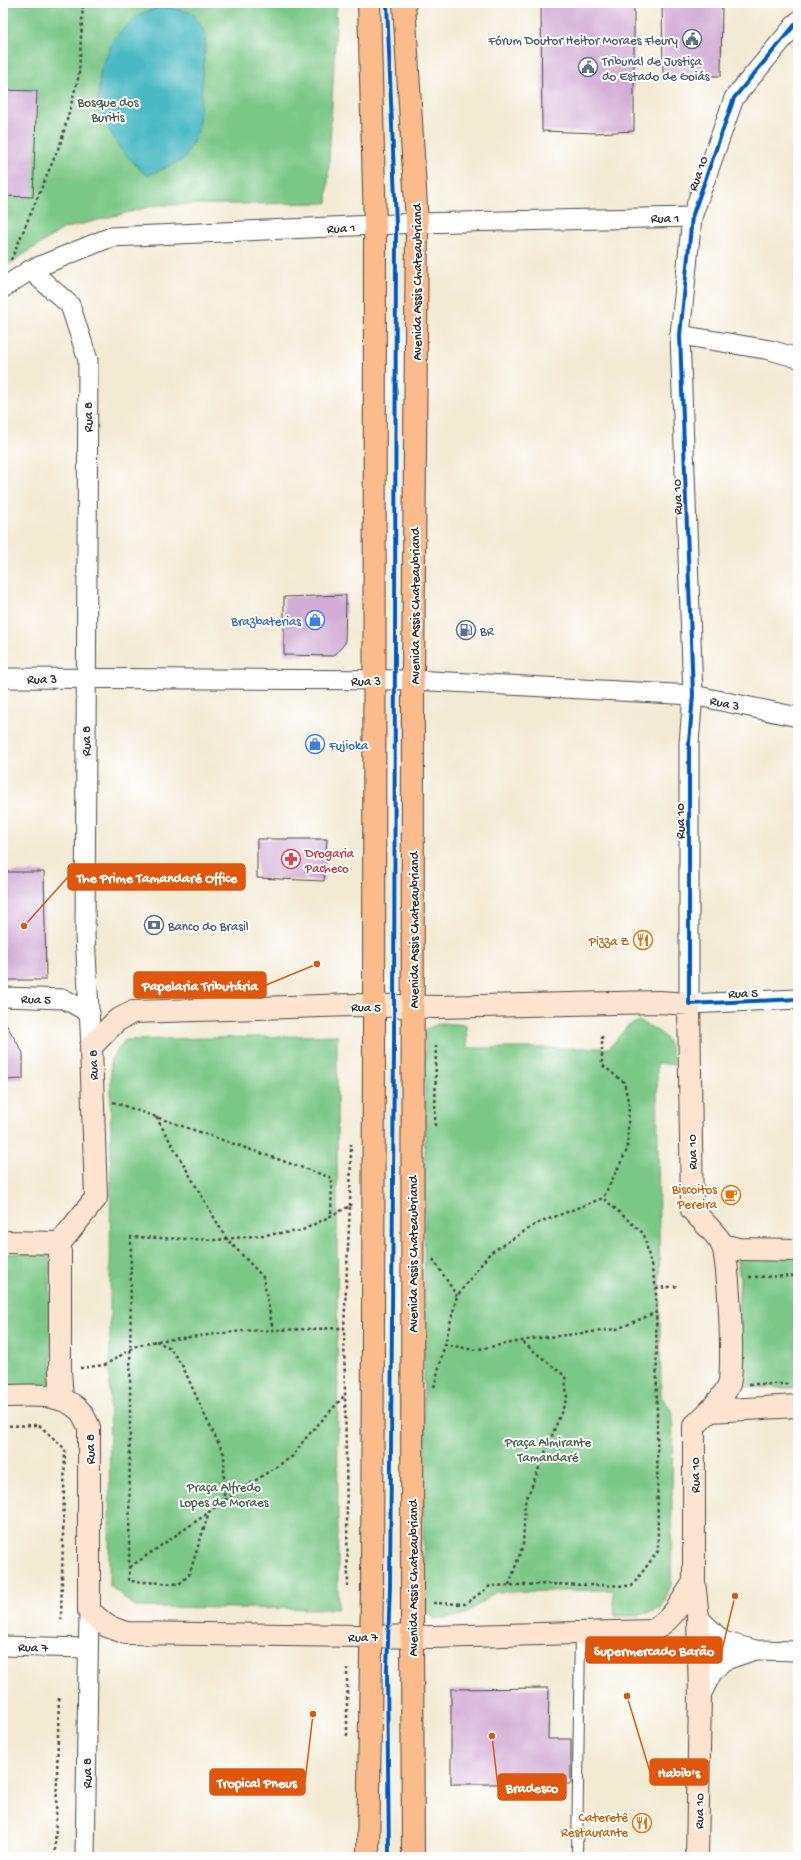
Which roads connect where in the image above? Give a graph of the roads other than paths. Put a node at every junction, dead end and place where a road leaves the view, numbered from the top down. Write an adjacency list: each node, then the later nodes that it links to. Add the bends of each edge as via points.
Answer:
1 (369, 3): 6 (main road)
2 (404, 3): 5 (main road, Avenida Assis Chateaubriand)
3 (798, 21): 4 (street, Rua 10, via 734,98)
4 (692, 217): 5 (street, Rua 1); 9 (street, Rua 10)
5 (418, 223): 6 (street, Rua 1); 13 (main road, Avenida Assis Chateaubriand)
6 (375, 226): 7 (street, Rua 1, via 111,237); 14 (main road)
7 (30, 270): 8 (street, Rua 1); 12 (street, Rua 8, via 70,305 88,360)
8 (3, 288)
9 (680, 334): 10 (street, via 770,350); 15 (street, Rua 10)
10 (798, 358)
11 (3, 678): 12 (street, Rua 3)
12 (86, 678): 14 (street, Rua 3); 22 (street, Rua 8, via 85,935)
13 (413, 680): 14 (street, Rua 3); 15 (street, Rua 3); 21 (main road, Avenida Assis Chateaubriand)
14 (375, 681): 20 (main road)
15 (693, 695): 16 (street, Rua 3); 19 (street, Rua 10, via 689,743)
16 (798, 717)
17 (3, 997): 22 (street, Rua 5, via 64,999)
18 (798, 999): 19 (street, Rua 5)
19 (689, 1004): 21 (main road, Rua 5, via 659,1002); 26 (main road, Rua 10, via 692,1210)
20 (373, 1006): 21 (main road, Rua 5); 23 (main road, Rua 5, via 133,1012 116,1021); 36 (main road)
21 (412, 1007): 37 (main road, Avenida Assis Chateaubriand)
22 (90, 1013): 23 (street, Rua 8)
23 (92, 1047): 25 (main road, Rua 8, via 96,1198)
24 (3, 1242): 25 (main road)
25 (60, 1243): 29 (main road)
26 (722, 1245): 27 (main road); 31 (main road, Rua 10, via 728,1281 731,1365 729,1384)
27 (798, 1250)
28 (3, 1396): 29 (main road)
29 (62, 1399): 33 (main road, Rua 8, via 79,1409 89,1427)
30 (798, 1406): 31 (main road)
31 (710, 1411): 32 (main road, Rua 10, via 694,1426)
32 (694, 1582): 34 (main road, Rua 10); 35 (main road, Rua 7, via 673,1615 663,1625 651,1631)
33 (89, 1611): 36 (main road, Rua 7, via 107,1626 126,1633); 39 (street, Rua 8)
34 (698, 1617): 40 (street, via 722,1641); 42 (main road, Rua 10)
35 (580, 1632): 37 (main road, Rua 7); 46 (lane)
36 (371, 1636): 37 (main road, Rua 7); 44 (main road)
37 (412, 1636): 45 (main road, Avenida Assis Chateaubriand)
38 (3, 1646): 39 (street, Rua 7)
39 (87, 1648): 43 (street, Rua 8)
40 (756, 1650): 41 (street); 42 (street, via 723,1661 712,1673)
41 (798, 1650)
42 (700, 1697): 47 (main road, Rua 10)
43 (85, 1857)
44 (368, 1857)
45 (413, 1857)
46 (577, 1857)
47 (697, 1857)

